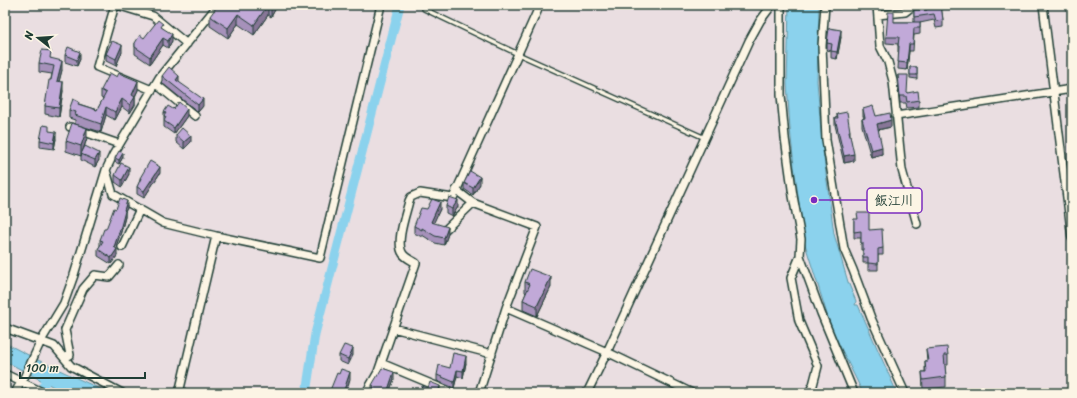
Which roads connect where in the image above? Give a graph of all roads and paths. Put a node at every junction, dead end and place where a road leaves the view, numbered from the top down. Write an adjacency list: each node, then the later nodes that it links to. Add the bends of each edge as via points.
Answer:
1 (116, 5): 13 (street, via 153,16); 15 (street, via 97,67)
2 (218, 5): 13 (street)
3 (381, 5): 29 (street, via 320,258)
4 (424, 5): 14 (lane, via 424,9)
5 (540, 5): 14 (street)
6 (772, 5): 21 (street, via 749,41)
7 (782, 5): 32 (street, via 781,95 801,240)
8 (824, 5): 55 (street, via 822,46 826,140 844,249 871,318)
9 (877, 5): 12 (street)
10 (914, 5): 12 (street, via 905,12)
11 (1043, 5): 17 (street)
12 (878, 15): 19 (street, via 880,46 893,80)
13 (187, 44): 15 (street)
14 (518, 54): 21 (lane); 24 (street)
15 (154, 87): 18 (street); 22 (street)
16 (1072, 90): 17 (street)
17 (1053, 92): 19 (street); 30 (street)
18 (195, 116)
19 (896, 116): 27 (street, via 902,170)
20 (70, 127): 22 (street)
21 (705, 138): 38 (street)
22 (119, 144): 23 (street)
23 (106, 170): 26 (street, via 113,194); 37 (street, via 64,303)
24 (456, 190): 25 (street); 36 (street, via 453,198 420,193 411,197 409,201 400,246 401,253 416,262)
25 (473, 203): 28 (street); 34 (street, via 537,227)
26 (140, 209): 29 (street, via 163,223); 31 (street)
27 (917, 224)
28 (446, 229)
29 (216, 236): 47 (street)
30 (1072, 238)
31 (122, 247)
32 (800, 256): 53 (street, via 791,278 799,321 818,366); 54 (street)
33 (119, 265): 40 (street, via 110,277 95,275 83,288 65,330 70,355)
34 (506, 308): 38 (street); 39 (street)
35 (5, 328): 37 (street)
36 (393, 328): 39 (street); 41 (street)
37 (41, 341): 40 (street, via 54,346); 43 (street)
38 (607, 352): 51 (street); 52 (street)
39 (492, 354): 50 (street)
40 (64, 358): 46 (street, via 70,366)
41 (381, 363): 48 (street); 49 (street)
42 (5, 374): 43 (street)
43 (24, 383): 44 (street); 45 (street)
44 (15, 393)
45 (43, 393)
46 (122, 393)
47 (179, 393)
48 (366, 393)
49 (453, 393)
50 (479, 393)
51 (587, 393)
52 (692, 393)
53 (809, 393)
54 (854, 393)
55 (905, 393)

